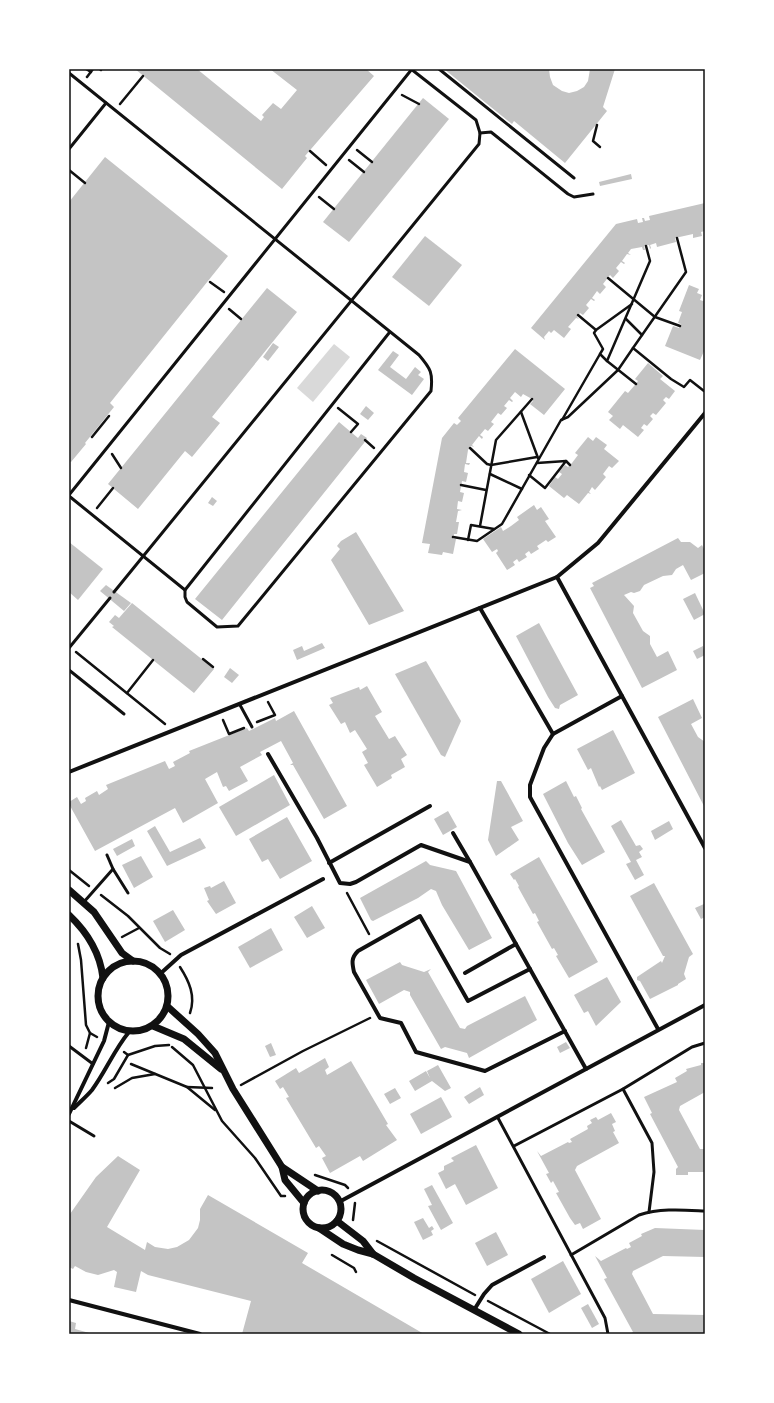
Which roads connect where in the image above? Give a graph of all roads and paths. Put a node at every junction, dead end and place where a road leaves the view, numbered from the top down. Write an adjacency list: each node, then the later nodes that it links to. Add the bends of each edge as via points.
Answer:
1 (86, 69): 4 (path)
2 (411, 69): 7 (lane); 12 (lane, via 476,120)
3 (439, 69): 22 (lane)
4 (91, 72)
5 (69, 73): 8 (lane)
6 (143, 76): 10 (path)
7 (395, 90): 9 (path); 13 (lane)
8 (106, 103): 10 (lane); 15 (lane)
9 (419, 104)
10 (115, 110): 27 (lane)
11 (597, 124): 14 (path, via 593,141)
12 (480, 133): 25 (lane, via 491,132 568,194 574,197); 34 (lane, via 479,144)
13 (351, 145): 17 (lane); 18 (path)
14 (600, 147)
15 (69, 149)
16 (310, 151): 19 (path)
17 (343, 155): 19 (lane); 21 (path)
18 (372, 162)
19 (331, 169): 24 (lane)
20 (69, 170): 23 (path)
21 (364, 172)
22 (574, 178)
23 (85, 183)
24 (313, 192): 26 (path); 27 (lane)
25 (593, 194)
26 (334, 208)
27 (275, 238): 32 (lane); 34 (lane)
28 (677, 238): 38 (path, via 686,272)
29 (646, 246): 33 (path, via 650,261)
30 (608, 278): 33 (path)
31 (210, 282): 32 (path)
32 (229, 296): 35 (lane)
33 (635, 300): 36 (path); 38 (path)
34 (351, 302): 43 (lane); 79 (lane)
35 (222, 304): 39 (path); 60 (lane)
36 (633, 304): 40 (path); 42 (path)
37 (578, 315): 42 (path)
38 (654, 317): 41 (path); 44 (path)
39 (241, 319)
40 (626, 319): 44 (path); 47 (path)
41 (680, 326)
42 (596, 330): 46 (path, via 594,333 603,349)
43 (390, 333): 52 (lane); 81 (lane, via 419,355 430,368 431,391 238,626 217,627 187,602 184,597)
44 (642, 335): 45 (path)
45 (632, 348): 48 (path); 50 (path, via 684,387 690,380)
46 (600, 354): 47 (path); 56 (path)
47 (607, 361): 48 (path)
48 (618, 370): 49 (path); 56 (path, via 568,417)
49 (636, 384)
50 (704, 391)
51 (532, 399): 53 (path)
52 (333, 404): 57 (path, via 358,424); 81 (lane)
53 (521, 412): 61 (path); 64 (path, via 496,440)
54 (705, 413): 80 (street, via 598,543)
55 (109, 416): 58 (path)
56 (561, 420): 61 (path)
57 (351, 432)
58 (92, 437)
59 (470, 448): 64 (path)
60 (106, 449): 66 (path); 73 (lane)
61 (538, 458): 63 (path); 64 (path)
62 (566, 461): 63 (path); 65 (path); 68 (path, via 545,488)
63 (536, 463): 68 (path)
64 (491, 465): 67 (path)
65 (570, 465)
66 (121, 468)
67 (490, 474): 71 (path); 72 (path)
68 (529, 475): 71 (path)
69 (461, 485): 72 (path)
70 (113, 488): 74 (path)
71 (522, 489): 76 (path, via 502,524)
72 (486, 490): 75 (path)
73 (69, 495): 74 (lane)
74 (93, 513): 79 (lane)
75 (480, 526): 76 (path); 78 (path, via 471,524)
76 (494, 529): 78 (path, via 477,541)
77 (453, 537): 78 (path)
78 (468, 540)
79 (143, 556): 81 (lane); 82 (lane)
80 (557, 577): 84 (street); 91 (street)
81 (185, 590)
82 (114, 592)
83 (110, 598): 85 (lane)
84 (480, 608): 92 (street); 96 (street)
85 (69, 648): 90 (path)
86 (203, 659): 88 (path)
87 (153, 660): 90 (path)
88 (213, 667)
89 (69, 670): 93 (lane)
90 (127, 693): 95 (path)
91 (622, 696): 96 (street); 101 (street)
92 (240, 705): 94 (lane); 95 (street)
93 (124, 714)
94 (252, 727)
95 (173, 732): 98 (street)
96 (553, 734): 129 (street, via 544,748 530,785 530,797)
97 (268, 754): 104 (street)
98 (69, 772)
99 (430, 806): 104 (street)
100 (453, 833): 103 (street)
101 (705, 848)
102 (107, 855): 105 (lane)
103 (470, 862): 108 (street, via 421,845 356,882); 116 (street)
104 (329, 863): 108 (street, via 340,883)
105 (113, 869): 110 (lane); 111 (lane)
106 (69, 870): 110 (path)
107 (323, 879): 117 (street)
108 (346, 884): 115 (path, via 347,894)
109 (69, 890): 112 (street)
110 (94, 890): 112 (lane); 117 (path, via 128,916)
111 (128, 893)
112 (83, 903): 118 (street, via 100,919 122,953)
113 (69, 914): 122 (street, via 82,927 96,952)
114 (75, 940): 132 (path, via 81,955 86,1025)
115 (374, 942): 119 (street, via 420,916 468,1001); 130 (street, via 353,956 354,972 380,1018 401,1023 416,1052 485,1072)
116 (516, 944): 119 (street); 120 (street)
117 (174, 959): 121 (street); 127 (path, via 189,981 193,1001 191,1012)
118 (132, 961): 121 (street, via 148,964); 122 (street, via 115,966)
119 (530, 969): 130 (street)
120 (465, 973)
121 (160, 974): 124 (street, via 167,987)
122 (103, 978): 126 (street, via 98,988 98,1000)
123 (705, 1005): 129 (street)
124 (166, 1006): 127 (street); 128 (street, via 159,1021)
125 (370, 1018): 147 (path)
126 (108, 1022): 131 (street); 134 (street)
127 (184, 1023): 142 (street, via 215,1053)
128 (153, 1026): 131 (street); 133 (street)
129 (658, 1029): 141 (street)
130 (565, 1031): 141 (street)
131 (129, 1032): 137 (street)
132 (90, 1033): 134 (path); 138 (path)
133 (176, 1034): 137 (path, via 170,1045 155,1046 128,1055); 142 (street)
134 (104, 1041): 139 (street)
135 (705, 1043): 148 (lane, via 692,1047)
136 (69, 1046): 138 (lane)
137 (116, 1048): 149 (street, via 91,1091)
138 (84, 1056): 139 (lane)
139 (93, 1064): 149 (street)
140 (130, 1064): 143 (path)
141 (586, 1069): 152 (street)
142 (222, 1070): 147 (street)
143 (156, 1074): 144 (path, via 132,1078); 145 (path)
144 (114, 1088)
145 (187, 1088): 146 (path); 150 (path)
146 (212, 1088)
147 (233, 1089): 156 (street)
148 (623, 1089): 155 (lane); 161 (lane, via 652,1143 654,1172)
149 (72, 1109): 151 (street)
150 (215, 1110)
151 (69, 1114)
152 (498, 1118): 155 (lane); 158 (street)
153 (69, 1121): 154 (lane)
154 (94, 1136)
155 (514, 1146): 165 (lane)
156 (282, 1167): 157 (street); 159 (street, via 285,1180)
157 (318, 1191): 158 (street, via 330,1193); 159 (street)
158 (339, 1202): 162 (street, via 340,1215)
159 (304, 1203): 163 (street, via 304,1216 308,1222)
160 (705, 1211): 161 (lane)
161 (649, 1212): 165 (lane, via 639,1215)
162 (337, 1221): 163 (street); 164 (street, via 363,1241)
163 (319, 1228): 164 (street, via 343,1244)
164 (373, 1254): 170 (street)
165 (571, 1254): 173 (lane, via 605,1318)
166 (332, 1255): 168 (path, via 354,1268)
167 (544, 1257): 170 (street, via 492,1285)
168 (356, 1272)
169 (69, 1300): 171 (street)
170 (474, 1310): 172 (street)
171 (200, 1334)
172 (519, 1334)
173 (608, 1334)

